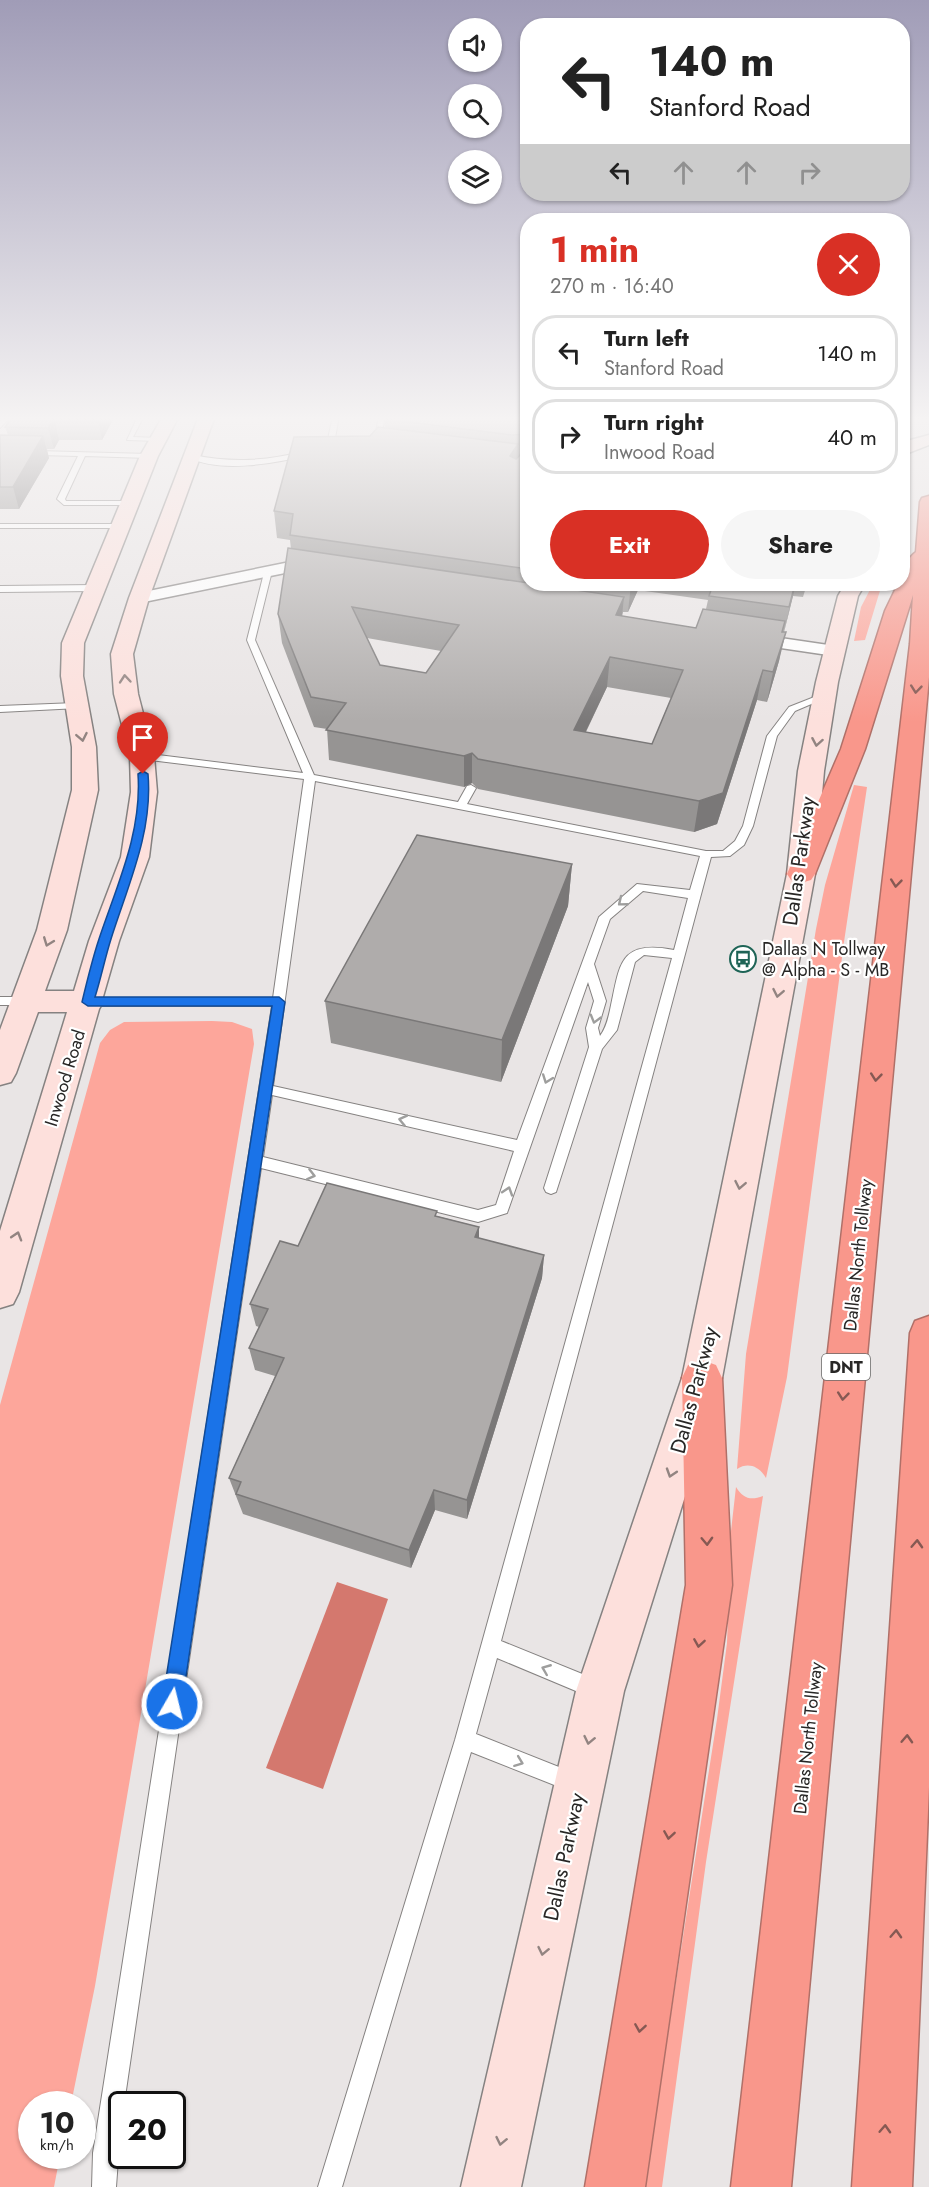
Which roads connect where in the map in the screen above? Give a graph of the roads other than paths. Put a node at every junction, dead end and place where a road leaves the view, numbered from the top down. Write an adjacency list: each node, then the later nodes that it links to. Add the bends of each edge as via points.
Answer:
1 (123, 518): 5 (main road)
2 (168, 518): 14 (main road, Inwood Road)
3 (927, 518): 6 (highway, Dallas North Tollway / DNT)
4 (0, 526): 5 (lane)
5 (120, 526): 13 (main road)
6 (924, 547): 9 (highway); 49 (highway, Dallas North Tollway / DNT, one-way to 49, via 921,644)
7 (268, 571): 8 (street, via 285,568); 14 (street); 21 (lane, via 251,640)
8 (344, 576)
9 (910, 578)
10 (0, 589): 13 (lane)
11 (851, 591): 16 (main road, Dallas Parkway)
12 (904, 591): 25 (highway, via 853,749)
13 (94, 594): 14 (main road); 18 (main road, via 73,643)
14 (139, 598): 20 (main road, Inwood Road, one-way to 14, via 126,694 122,654)
15 (732, 636): 16 (street)
16 (835, 651): 17 (main road, Dallas Parkway)
17 (825, 696): 24 (lane, via 792,709 772,736 741,843 726,854); 25 (main road, Dallas Parkway, one-way to 25, via 811,771)
18 (76, 706): 19 (lane); 29 (main road, one-way to 29, via 84,747 85,790 52,930)
19 (0, 709)
20 (142, 756): 21 (lane); 30 (main road, Inwood Road, via 144,792 135,857 104,940)
21 (310, 777): 23 (lane); 31 (lane)
22 (471, 788): 23 (lane)
23 (461, 806): 24 (lane)
24 (706, 854): 26 (lane)
25 (801, 874): 40 (main road, Dallas Parkway, one-way to 40)
26 (696, 895): 27 (lane); 28 (lane, one-way to 28, via 641,887 605,917)
27 (680, 955): 32 (lane, via 652,951 635,954 626,964 610,1033); 41 (lane)
28 (588, 964): 32 (lane, one-way to 32, via 600,1001 592,1028); 35 (lane, one-way to 35)
29 (13, 1001): 30 (main road); 33 (main road)
30 (88, 1002): 31 (lane); 38 (main road, Inwood Road, one-way to 30)
31 (279, 1002): 34 (lane)
32 (596, 1047): 37 (lane)
33 (0, 1072)
34 (266, 1089): 35 (lane, one-way to 34); 36 (lane)
35 (522, 1147): 36 (lane, one-way to 35, via 478,1216 502,1209)
36 (254, 1161): 45 (lane, via 105,2153)
37 (551, 1188)
38 (0, 1293)
39 (929, 1333): 50 (highway, one-way to 39)
40 (702, 1378): 42 (main road, Dallas Parkway, one-way to 42); 48 (highway, one-way to 48, via 709,1585)
41 (490, 1646): 42 (lane, one-way to 41); 43 (lane)
42 (600, 1691): 44 (main road, Dallas Parkway, one-way to 44)
43 (465, 1740): 44 (lane, one-way to 44); 46 (lane)
44 (580, 1785): 47 (main road, Dallas Parkway, one-way to 47)
45 (104, 2187)
46 (330, 2187)
47 (491, 2187)
48 (615, 2187)
49 (761, 2187)
50 (882, 2187)

